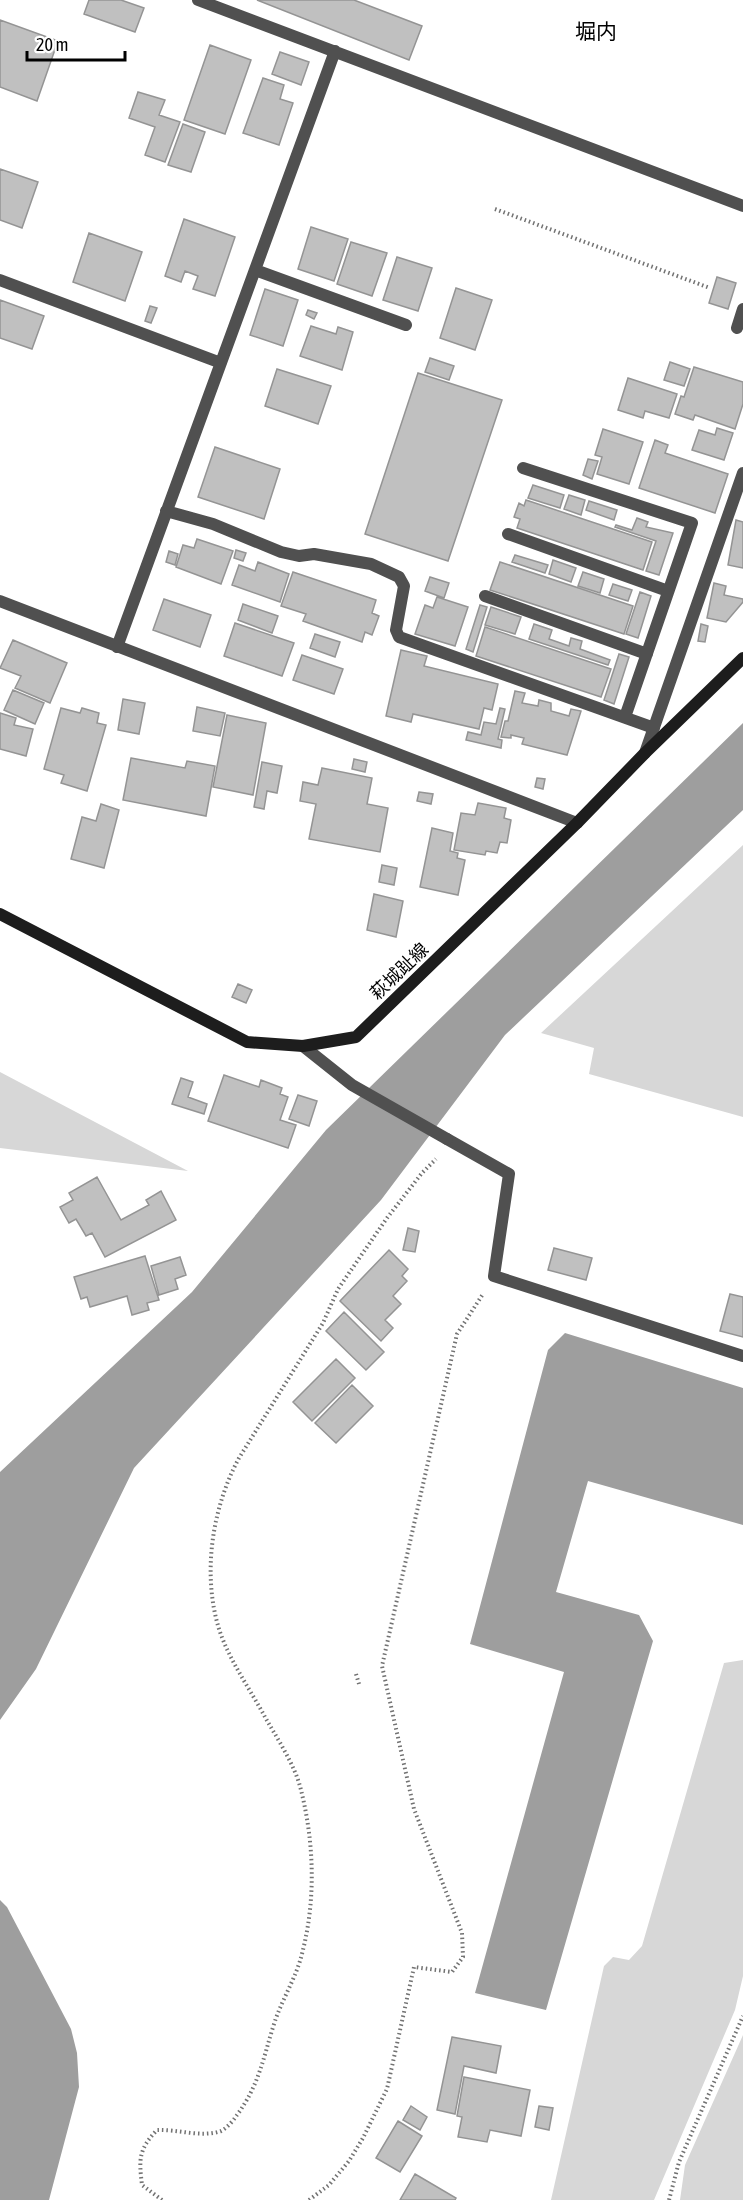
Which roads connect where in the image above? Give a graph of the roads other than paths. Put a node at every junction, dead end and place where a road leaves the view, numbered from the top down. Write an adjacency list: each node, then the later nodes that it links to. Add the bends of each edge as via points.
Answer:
1 (198, 0): 2 (street)
2 (335, 51): 3 (street); 4 (street)
3 (743, 206)
4 (255, 270): 7 (street); 9 (street)
5 (0, 280): 9 (street)
6 (743, 309): 8 (street)
7 (406, 325)
8 (737, 328)
9 (221, 363): 12 (street)
10 (523, 468): 14 (street, via 692,523)
11 (743, 473): 21 (street)
12 (166, 511): 17 (street); 20 (street, via 213,524 281,552 371,564 399,577 404,586 396,630 399,637)
13 (508, 534): 14 (street)
14 (668, 591): 18 (street)
15 (485, 596): 18 (street)
16 (0, 601): 17 (street)
17 (117, 647): 23 (street)
18 (647, 654): 20 (street)
19 (743, 658): 22 (main road, 萩城趾線)
20 (625, 717): 21 (street)
21 (654, 728): 22 (street)
22 (645, 753): 23 (main road, 萩城趾線)
23 (577, 823): 25 (main road, 萩城趾線, via 356,1037)
24 (0, 914): 25 (main road, 萩城趾線, via 247,1042)
25 (303, 1046): 26 (street, via 352,1085 509,1174 494,1276)
26 (743, 1356)

